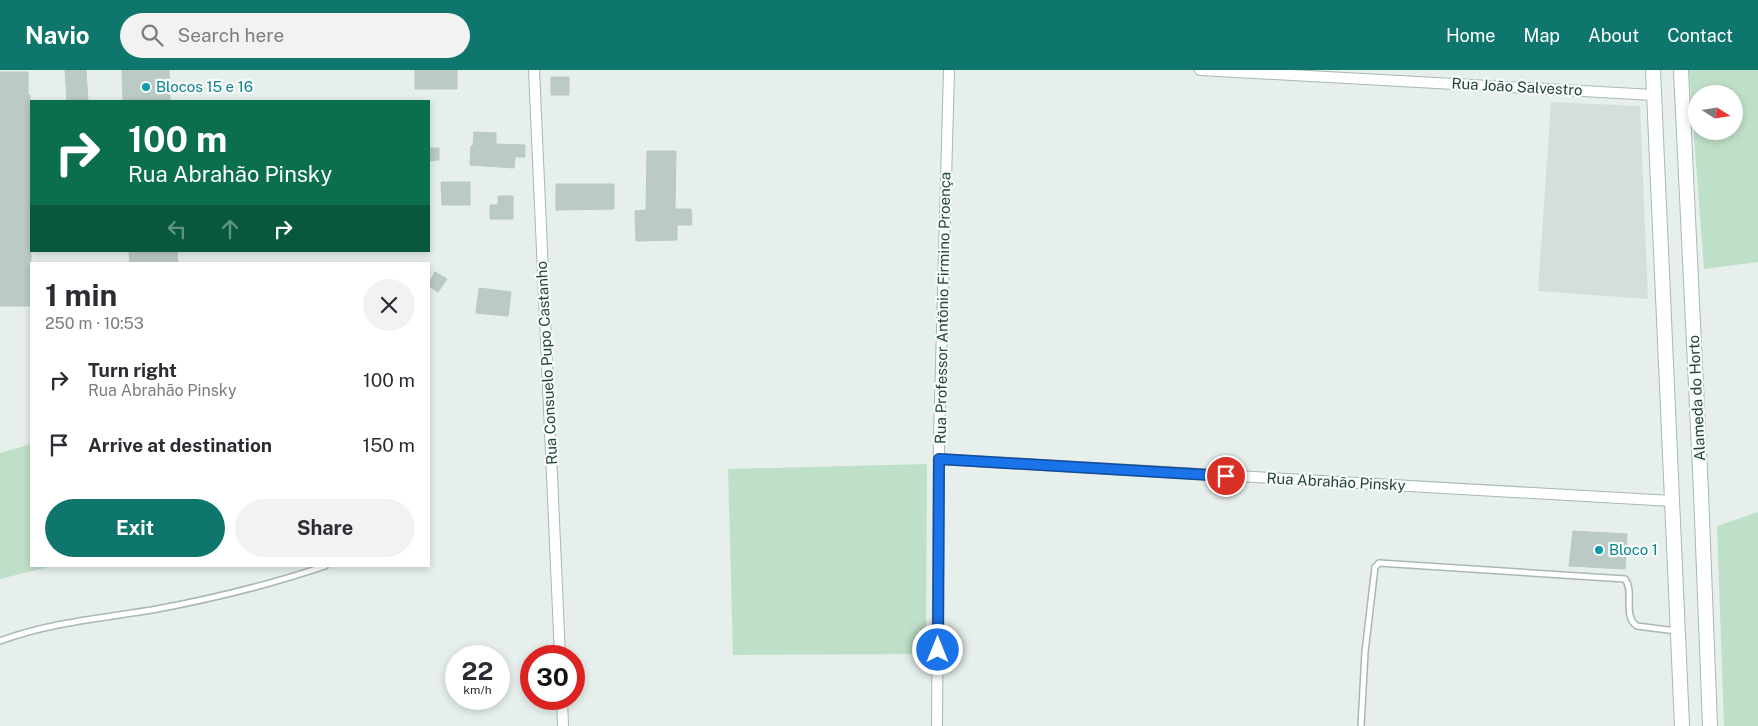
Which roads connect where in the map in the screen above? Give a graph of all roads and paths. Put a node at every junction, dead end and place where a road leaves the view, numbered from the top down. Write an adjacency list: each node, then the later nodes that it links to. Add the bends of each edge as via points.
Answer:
1 (534, 70): 12 (street, Rua Consuelo Pupo Castanho)
2 (949, 70): 7 (street, Rua Professor Antônio Firmino Proença)
3 (1200, 70): 6 (street, Rua João Salvestro)
4 (1653, 70): 6 (main road, Alameda do Horto)
5 (1681, 70): 18 (main road, Alameda do Horto)
6 (1654, 95): 8 (main road, Alameda do Horto)
7 (939, 459): 8 (street, Rua Abrahão Pinsky); 15 (street, Rua Professor Antônio Firmino Proença)
8 (1672, 501): 10 (main road, Alameda do Horto)
9 (322, 567): 11 (lane, via 274,583 24,632)
10 (1679, 631): 16 (lane, via 1633,624 1625,579 1379,563 1375,566 1366,644); 17 (main road, Alameda do Horto)
11 (0, 641)
12 (560, 645)
13 (562, 710): 14 (street)
14 (563, 726)
15 (937, 726)
16 (1361, 726)
17 (1682, 726)
18 (1710, 726)

